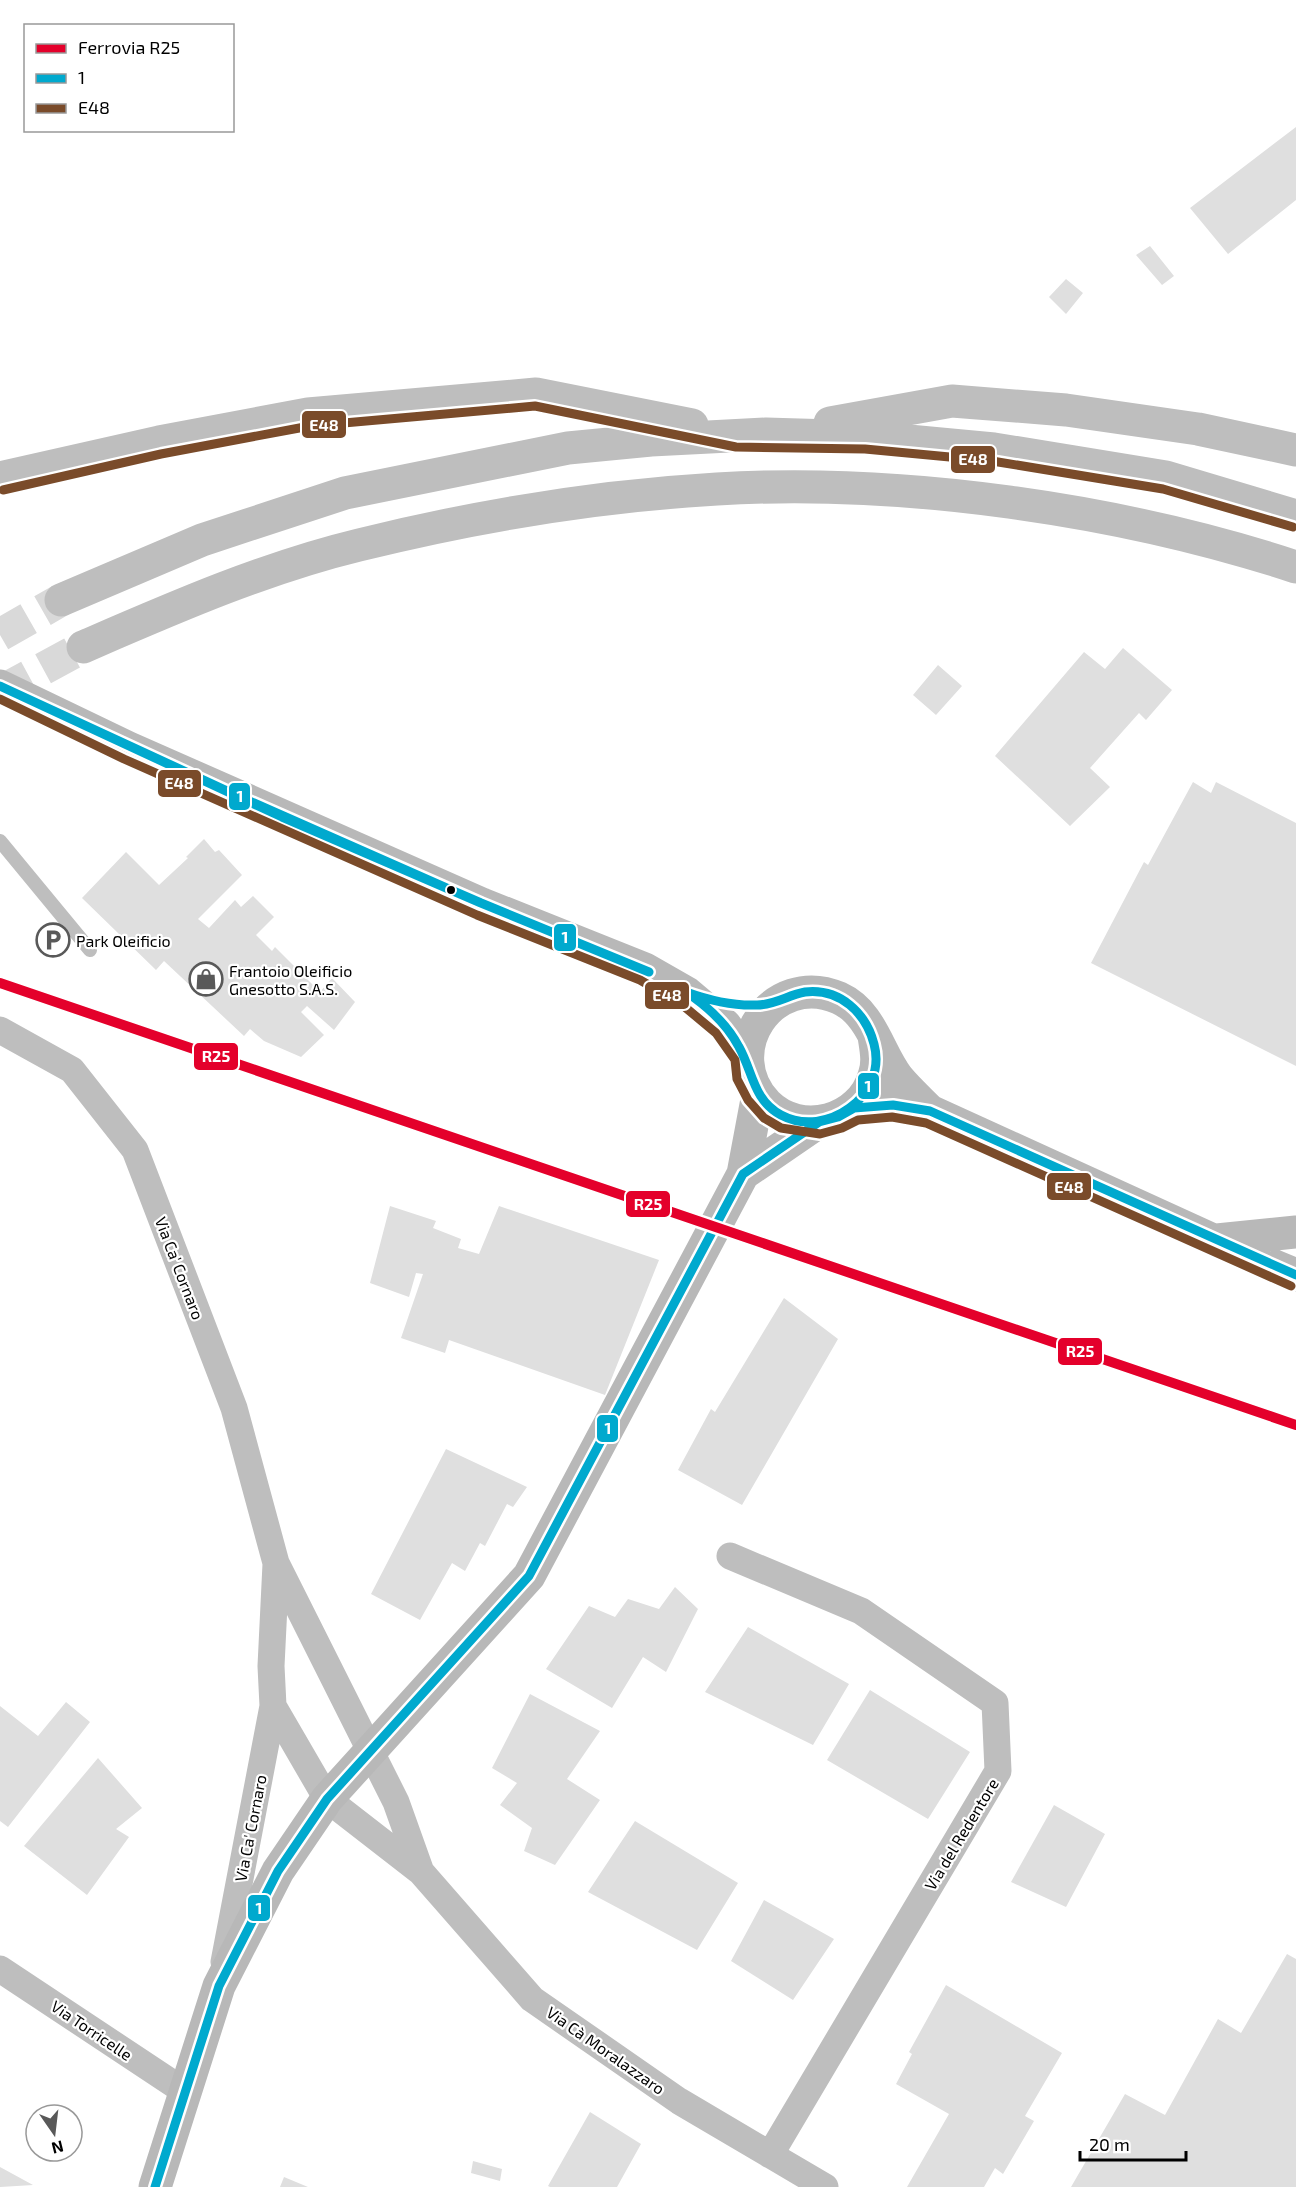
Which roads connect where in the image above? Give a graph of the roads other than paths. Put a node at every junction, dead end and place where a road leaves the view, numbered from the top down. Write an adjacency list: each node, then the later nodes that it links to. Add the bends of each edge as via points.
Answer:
1 (752, 434): 2 (highway, via 952,401 1066,410 1165,424); 3 (highway, via 536,394 308,414); 4 (highway, via 866,437 994,449 1166,477); 8 (highway, via 568,448 345,493 202,540)
2 (1296, 450)
3 (0, 478)
4 (1296, 516)
5 (1256, 554): 6 (highway); 7 (highway); 9 (highway, via 1096,516 906,492 721,489 648,494 466,521 356,546 216,592)
6 (1296, 567)
7 (1296, 585)
8 (61, 600)
9 (83, 646)
10 (0, 686): 13 (main road, via 129,748 460,894 645,969)
11 (0, 841): 12 (lane)
12 (90, 950)
13 (687, 993): 14 (main road, via 741,1005); 17 (main road, via 725,1025)
14 (776, 1003): 16 (main road, via 808,992 825,993 855,1008); 17 (main road, via 759,1019 750,1036)
15 (0, 1030): 27 (street, Via Ca' Cornaro, via 72,1070 135,1150 234,1408)
16 (874, 1036): 19 (main road, via 875,1076 867,1094); 20 (main road, via 897,1077)
17 (747, 1056): 18 (main road, via 749,1076)
18 (758, 1094): 21 (main road, via 786,1117); 22 (main road)
19 (854, 1108): 20 (main road, via 893,1105); 21 (main road)
20 (930, 1111): 24 (main road)
21 (819, 1122): 22 (main road)
22 (743, 1174): 29 (main road, via 529,1576 404,1718)
23 (1296, 1232): 24 (main road)
24 (1213, 1240): 25 (main road)
25 (1296, 1275)
26 (730, 1556): 35 (street, Via del Redentore, via 861,1611 995,1702 998,1772)
27 (276, 1563): 28 (street, Via Ca' Cornaro); 29 (street, Via Ca' Cornaro)
28 (273, 1706): 30 (street, Via Ca' Cornaro); 33 (street, Via Ca' Cornaro)
29 (369, 1751): 30 (main road); 31 (street, Via Cà Moralazzaro, via 396,1802)
30 (327, 1799): 31 (street, Via Cà Moralazzaro); 33 (main road, via 279,1871)
31 (421, 1872): 35 (street, Via Cà Moralazzaro, via 532,1999 679,2101)
32 (0, 1969): 34 (street, Via Torricelle)
33 (219, 1986): 34 (main road)
34 (184, 2091): 36 (main road)
35 (770, 2155): 37 (street, Via Cà Moralazzaro)
36 (154, 2187)
37 (825, 2187)

